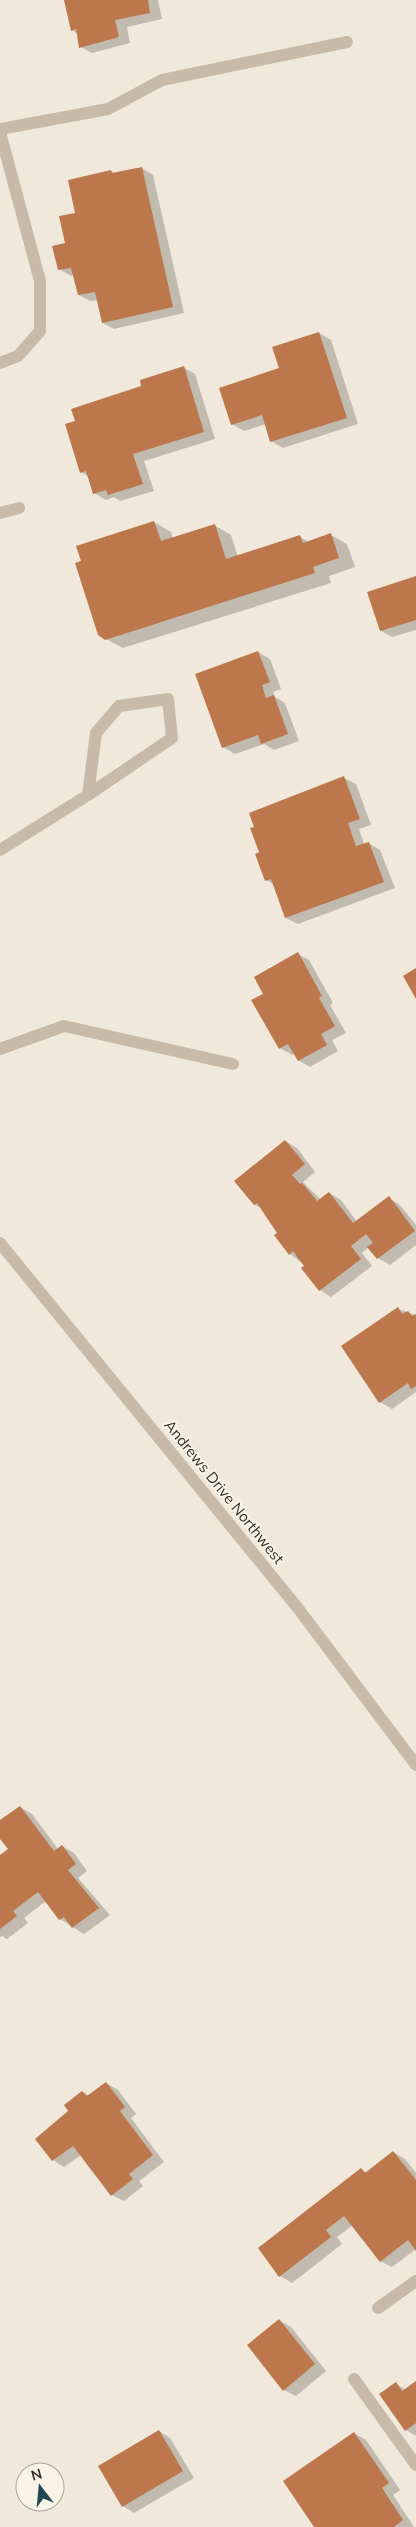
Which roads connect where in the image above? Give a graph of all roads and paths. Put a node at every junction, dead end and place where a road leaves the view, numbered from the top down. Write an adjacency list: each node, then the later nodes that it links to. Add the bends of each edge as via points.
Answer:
1 (347, 42): 2 (street, via 162,80 108,109)
2 (0, 131): 3 (street, via 40,281 40,331 18,356)
3 (0, 363)
4 (19, 508): 5 (street)
5 (0, 513)
6 (88, 796): 6 (street, via 172,738 168,699 119,706 96,733); 7 (street)
7 (0, 850)
8 (0, 1049): 9 (street, via 64,1026)
9 (233, 1064)
10 (0, 1243): 11 (street, Andrews Drive Northwest, via 297,1607)
11 (416, 1765)
12 (416, 2281): 13 (street)
13 (378, 2308)
14 (354, 2379): 15 (street)
15 (416, 2465)

